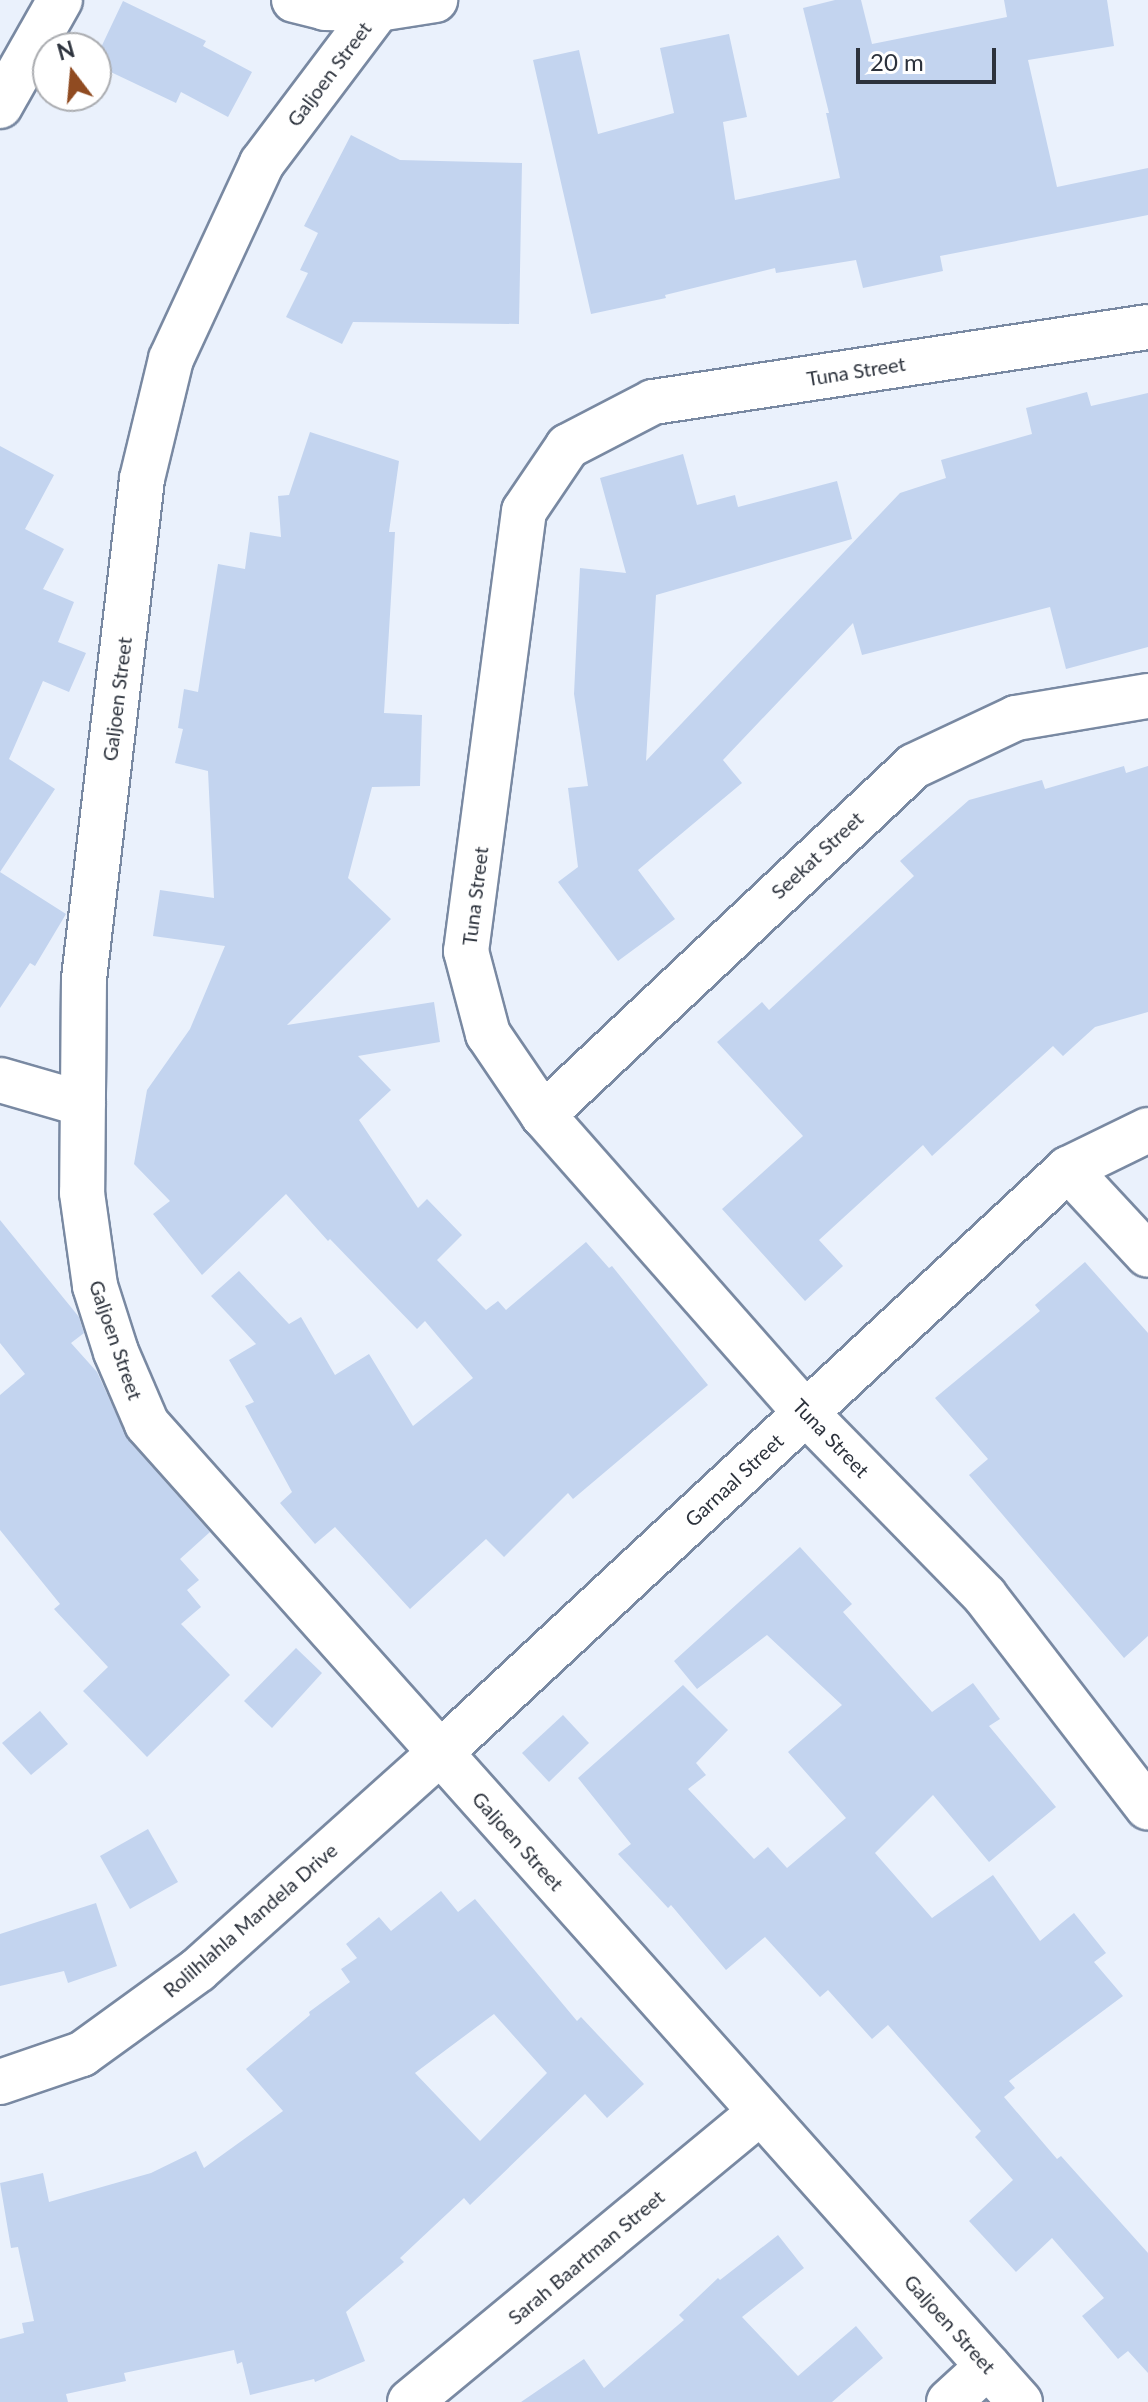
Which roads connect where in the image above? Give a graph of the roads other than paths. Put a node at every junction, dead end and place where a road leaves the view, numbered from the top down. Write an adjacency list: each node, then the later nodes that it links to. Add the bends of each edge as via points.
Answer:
1 (60, 0): 5 (street)
2 (294, 0): 4 (street, via 325,8)
3 (435, 0): 4 (street)
4 (378, 9): 9 (street, Galjoen Street, via 262,163 171,359 142,479 84,979)
5 (0, 106)
6 (1148, 327): 10 (street, Tuna Street, via 653,402 568,446 524,511 466,951 488,1034)
7 (1148, 696): 10 (street, Seekat Street, via 1016,718 914,766)
8 (0, 1080): 9 (street)
9 (83, 1104): 15 (street, Galjoen Street, via 82,1193 95,1286 147,1424)
10 (543, 1115): 14 (street, Tuna Street)
11 (1148, 1130): 12 (street, Garnaal Street)
12 (1068, 1169): 13 (street); 14 (street, Garnaal Street)
13 (1148, 1255)
14 (806, 1413): 15 (street, Garnaal Street); 16 (street, Tuna Street, via 985,1596)
15 (440, 1753): 17 (street, Rolilhlahla Mandela Drive, via 198,1970 82,2054); 18 (street, Galjoen Street)
16 (1148, 1808)
17 (0, 2082)
18 (761, 2112): 19 (street, Galjoen Street); 20 (street, Sarah Baartman Street)
19 (988, 2366): 21 (street); 22 (street, Galjoen Street)
20 (410, 2402)
21 (949, 2402)
22 (1020, 2402)

